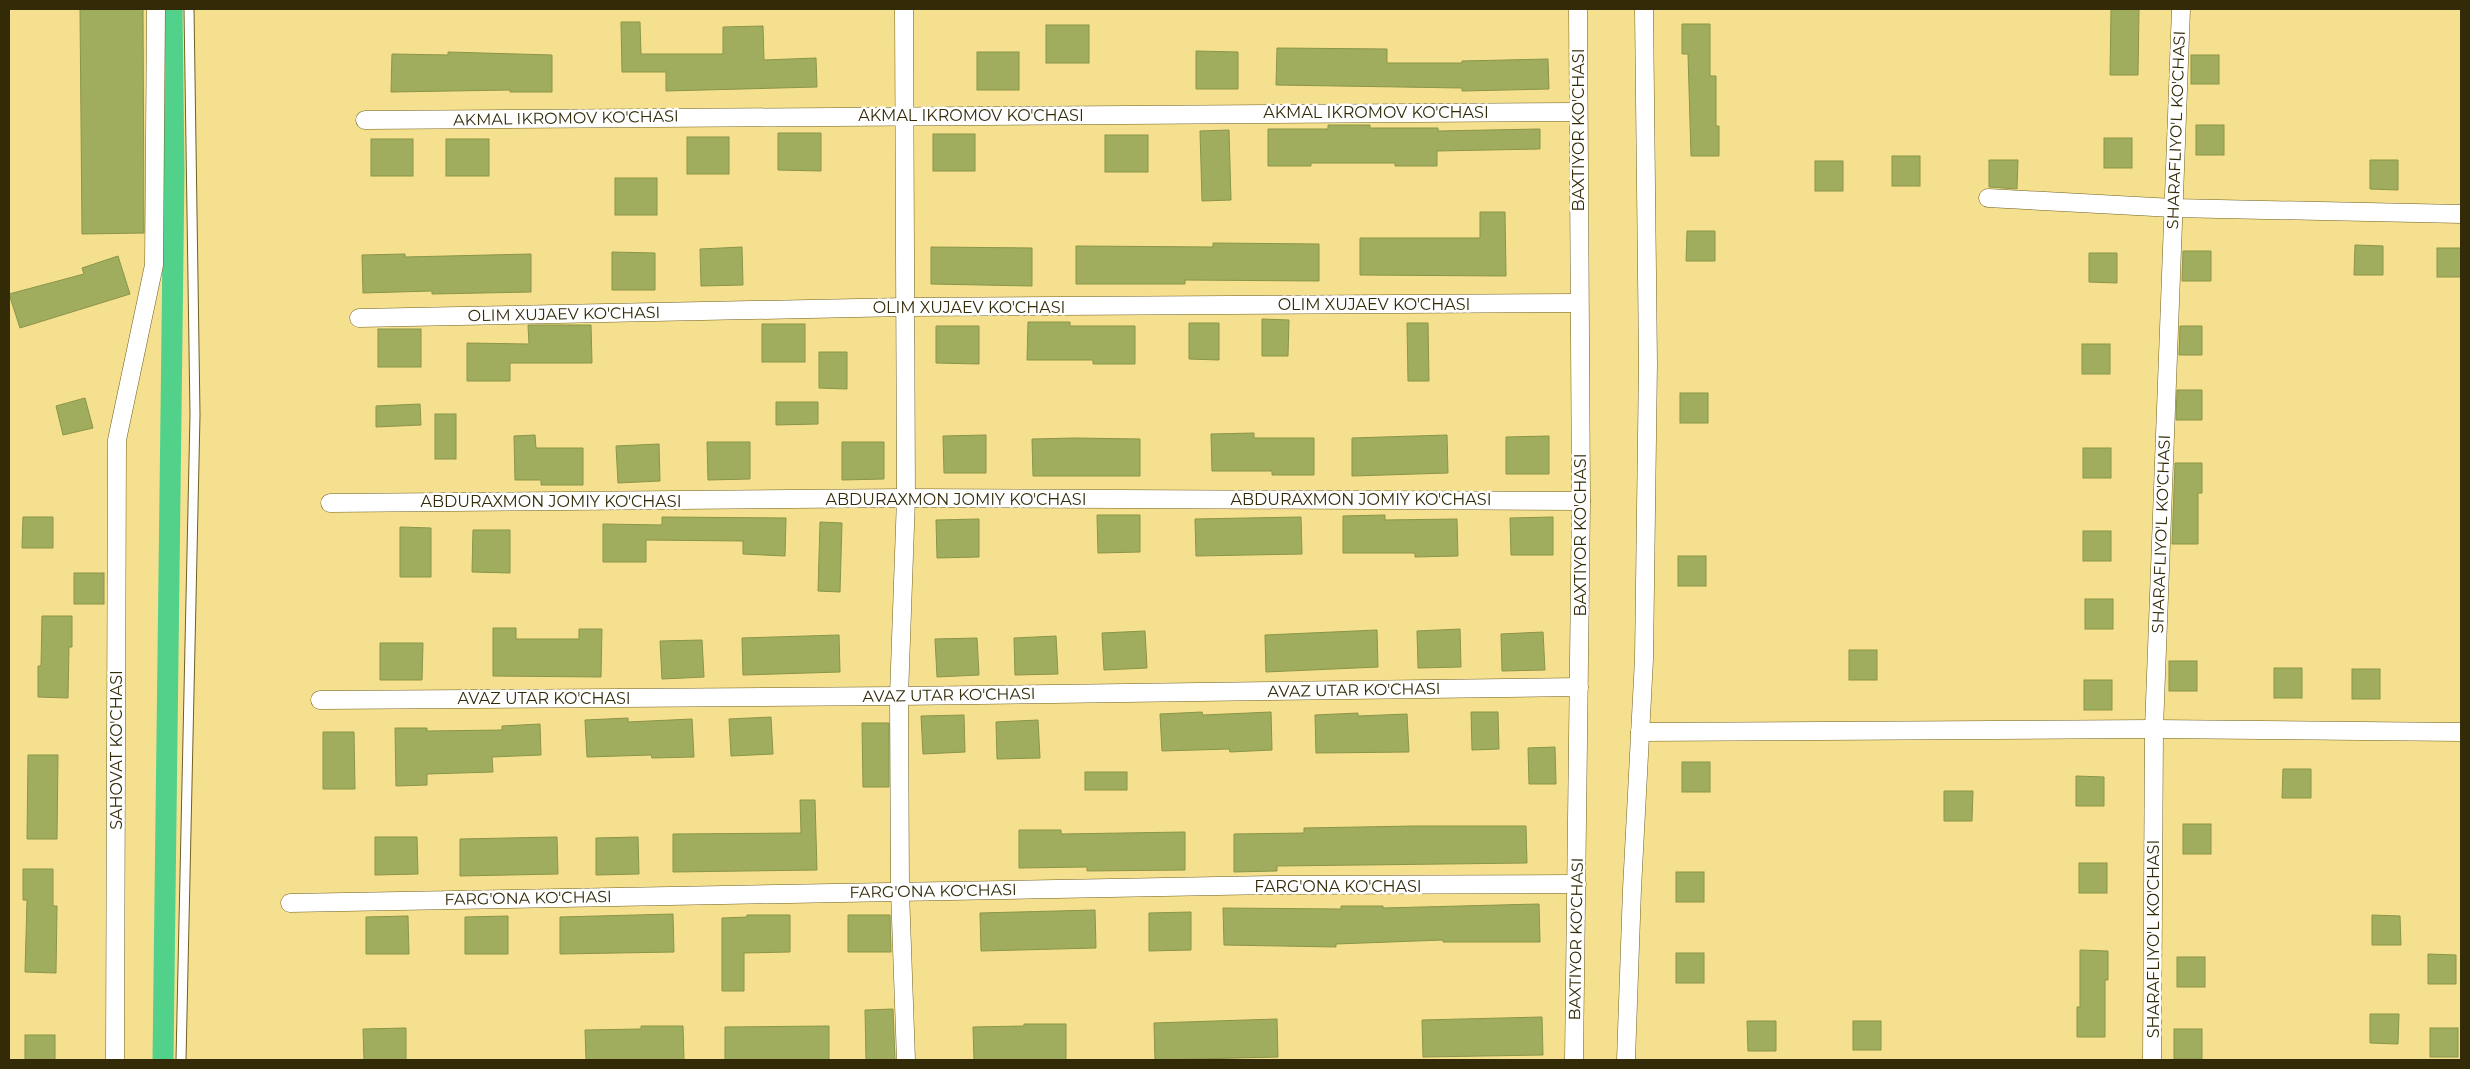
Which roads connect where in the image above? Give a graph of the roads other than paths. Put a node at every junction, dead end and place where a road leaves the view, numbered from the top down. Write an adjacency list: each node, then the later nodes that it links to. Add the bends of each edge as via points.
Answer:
1 (156, 9): 28 (street, SAHOVAT KO'CHASI, via 154,265 116,440)
2 (189, 9): 29 (lane, via 195,415)
3 (904, 9): 8 (street)
4 (1578, 9): 7 (street, BAXTIYOR KO'CHASI)
5 (1644, 9): 23 (street, via 1648,363)
6 (2181, 9): 11 (street, SHARAFLIYO'L KO'CHASI)
7 (1577, 112): 8 (street, AKMAL IKROMOV KO'CHASI); 13 (street, BAXTIYOR KO'CHASI)
8 (904, 116): 9 (street, AKMAL IKROMOV KO'CHASI); 14 (street)
9 (365, 120)
10 (1988, 198): 11 (street)
11 (2173, 208): 12 (street); 22 (street, SHARAFLIYO'L KO'CHASI)
12 (2461, 214)
13 (1579, 304): 14 (street, OLIM XUJAEV KO'CHASI); 17 (street, BAXTIYOR KO'CHASI)
14 (905, 307): 15 (street, OLIM XUJAEV KO'CHASI); 16 (street)
15 (360, 318)
16 (906, 498): 17 (street, ABDURAXMON JOMIY KO'CHASI); 18 (street, ABDURAXMON JOMIY KO'CHASI); 20 (street)
17 (1581, 501): 19 (street, BAXTIYOR KO'CHASI)
18 (330, 503)
19 (1579, 687): 20 (street, AVAZ UTAR KO'CHASI); 25 (street, BAXTIYOR KO'CHASI)
20 (899, 696): 21 (street, AVAZ UTAR KO'CHASI); 26 (street)
21 (320, 700)
22 (2154, 729): 23 (street); 24 (street); 33 (street, SHARAFLIYO'L KO'CHASI)
23 (1640, 732): 32 (street)
24 (2461, 732)
25 (1577, 884): 26 (street, FARG'ONA KO'CHASI); 31 (street, BAXTIYOR KO'CHASI)
26 (900, 891): 27 (street, FARG'ONA KO'CHASI); 30 (street)
27 (290, 903)
28 (115, 1060)
29 (181, 1060)
30 (906, 1060)
31 (1574, 1060)
32 (1626, 1060)
33 (2152, 1060)

